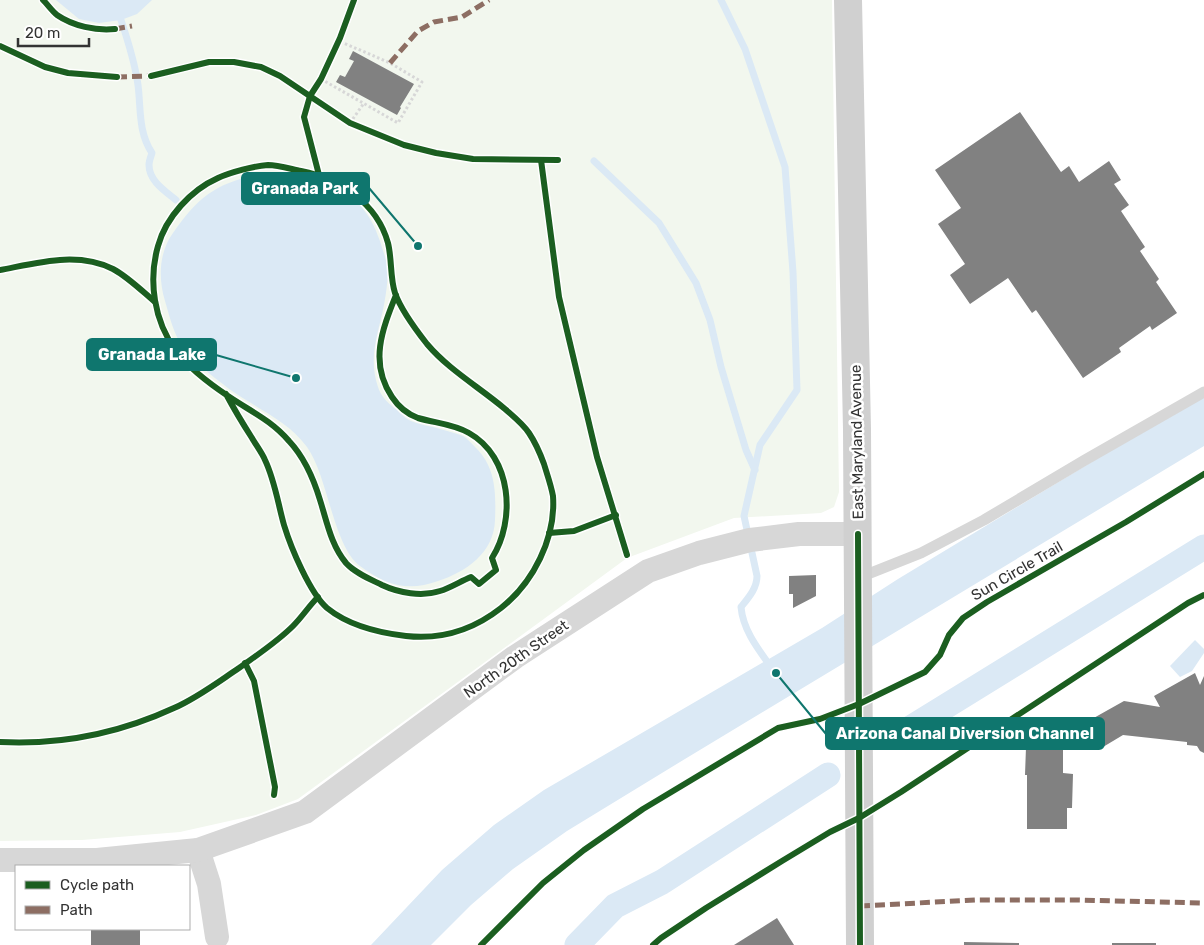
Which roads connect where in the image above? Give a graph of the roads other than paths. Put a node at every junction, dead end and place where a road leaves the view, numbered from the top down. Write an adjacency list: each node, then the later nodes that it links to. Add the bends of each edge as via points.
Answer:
1 (848, 0): 3 (street, East Maryland Avenue)
2 (1204, 392): 4 (lane)
3 (858, 534): 4 (street, East Maryland Avenue); 5 (street, North 20th Street, via 799,534 750,540 648,571 515,657 305,812)
4 (858, 590): 8 (street, East Maryland Avenue)
5 (198, 850): 6 (street, North 20th Street, via 97,860); 7 (street, via 209,884)
6 (0, 860)
7 (216, 937)
8 (860, 945)

